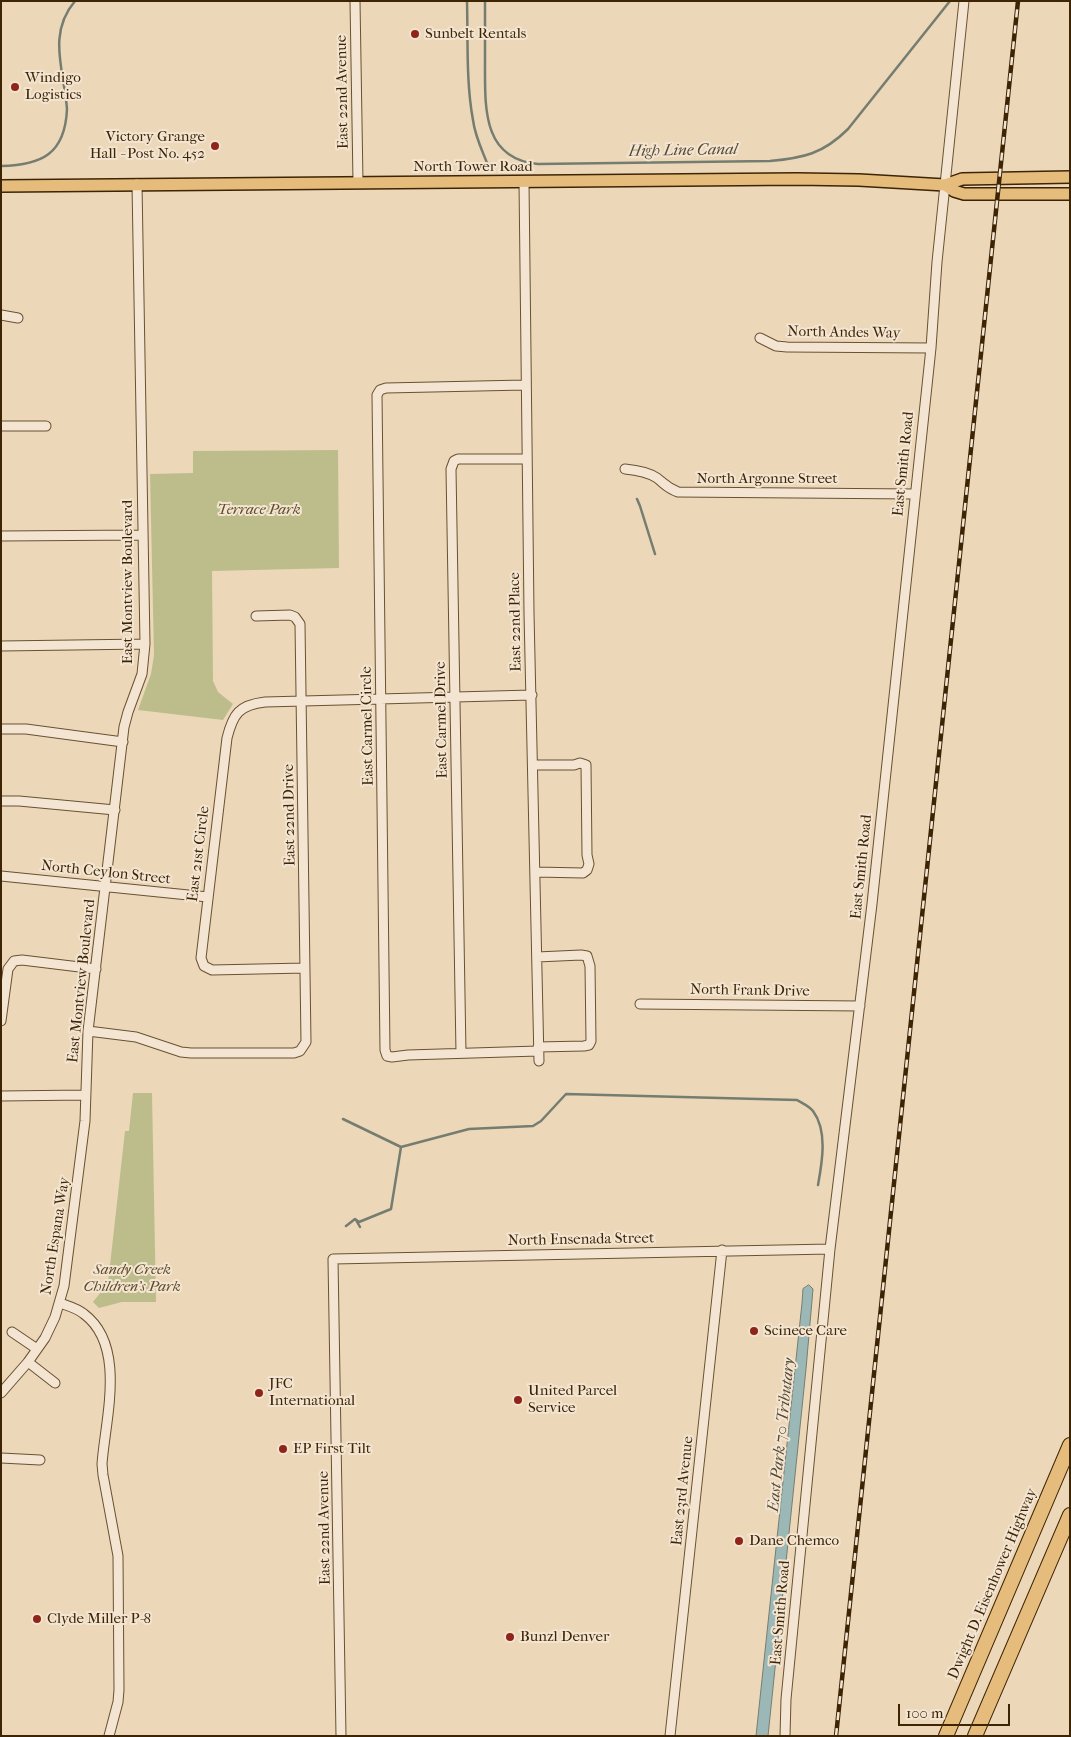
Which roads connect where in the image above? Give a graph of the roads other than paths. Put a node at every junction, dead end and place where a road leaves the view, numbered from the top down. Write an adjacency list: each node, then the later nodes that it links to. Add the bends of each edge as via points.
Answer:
1 (355, 1): 4 (street, East 22nd Avenue)
2 (964, 1): 7 (street, East Smith Road)
3 (1070, 177): 7 (main road, North Tower Road, via 962,179)
4 (358, 182): 5 (main road, North Tower Road); 6 (main road, North Tower Road)
5 (524, 182): 7 (main road, North Tower Road, via 797,179); 14 (street, East 22nd Place)
6 (137, 184): 8 (main road, North Tower Road); 20 (street, East Montview Boulevard)
7 (945, 185): 9 (main road, North Tower Road, via 964,194); 13 (street, East Smith Road)
8 (1, 186)
9 (1070, 194)
10 (1, 315): 11 (street)
11 (18, 318)
12 (760, 338): 13 (street, North Andes Way, via 776,346 787,347)
13 (931, 348): 19 (street, East Smith Road)
14 (525, 385): 17 (street, East 22nd Place); 27 (street, East Carmel Circle, via 386,388 377,394)
15 (1, 426): 16 (street)
16 (46, 426)
17 (527, 459): 25 (street, East 22nd Place); 26 (street, East Carmel Drive, via 458,458 454,461)
18 (625, 469): 19 (street, North Argonne Street, via 650,474 667,488 678,492)
19 (914, 494): 42 (street, East Smith Road)
20 (142, 535): 21 (street); 23 (street, East Montview Boulevard)
21 (1, 536)
22 (256, 616): 28 (street, East 22nd Drive, via 290,615 298,620)
23 (145, 644): 24 (street); 30 (street, East Montview Boulevard, via 142,674 126,719)
24 (1, 646)
25 (532, 695): 26 (street, East 21st Circle); 31 (street, East 22nd Place)
26 (456, 696): 27 (street, East 21st Circle); 46 (street, East Carmel Drive)
27 (381, 698): 28 (street, East 21st Circle); 46 (street, East Carmel Circle, via 385,1050 387,1056 392,1057)
28 (302, 701): 37 (street, East 21st Circle, via 254,703 233,718 227,738); 39 (street, East 22nd Drive)
29 (1, 729): 30 (street, via 26,729)
30 (123, 742): 33 (street, East Montview Boulevard)
31 (534, 765): 34 (street, East 22nd Place); 34 (street, via 586,765 589,864 588,870 582,873)
32 (1, 801): 33 (street)
33 (115, 810): 36 (street, East Montview Boulevard)
34 (536, 872): 38 (street, East 22nd Place)
35 (1, 876): 36 (street, North Ceylon Street)
36 (106, 886): 37 (street, North Ceylon Street); 40 (street, East Montview Boulevard)
37 (208, 897): 39 (street, East 21st Circle, via 201,958 204,966 212,970)
38 (537, 957): 45 (street, East 22nd Place); 45 (street, East Carmel Circle, via 587,956 590,966 591,1040 584,1046)
39 (305, 968): 44 (street, East 22nd Drive, via 306,1042 300,1051 191,1053 136,1037)
40 (96, 969): 43 (street, via 14,961 8,969); 44 (street, East Montview Boulevard)
41 (640, 1004): 42 (street, North Frank Drive)
42 (860, 1006): 50 (street, East Smith Road)
43 (1, 1021)
44 (88, 1032): 48 (street, East Montview Boulevard)
45 (538, 1049): 46 (street, East Carmel Circle); 47 (street, East 22nd Place)
46 (461, 1053)
47 (539, 1061)
48 (86, 1095): 49 (street); 53 (street, North Espana Way, via 66,1276)
49 (1, 1096)
50 (830, 1249): 51 (street, North Ensenada Street); 66 (street, East Smith Road)
51 (722, 1250): 52 (street, North Ensenada Street); 65 (street, East 23rd Avenue)
52 (333, 1259): 64 (street, East 22nd Avenue)
53 (60, 1302): 55 (street, North Espana Way); 63 (street, via 84,1313 95,1325 105,1346 110,1374 102,1464 118,1556 120,1690)
54 (12, 1332): 55 (street)
55 (38, 1350): 56 (street, North Espana Way)
56 (28, 1362): 57 (street); 58 (street, North Espana Way)
57 (55, 1383)
58 (1, 1393)
59 (1070, 1445): 67 (highway, Dwight D. Eisenhower Highway)
60 (1, 1458): 61 (street)
61 (40, 1460)
62 (1070, 1515): 68 (highway)
63 (110, 1736)
64 (342, 1736)
65 (670, 1736)
66 (785, 1736)
67 (946, 1736)
68 (976, 1736)

